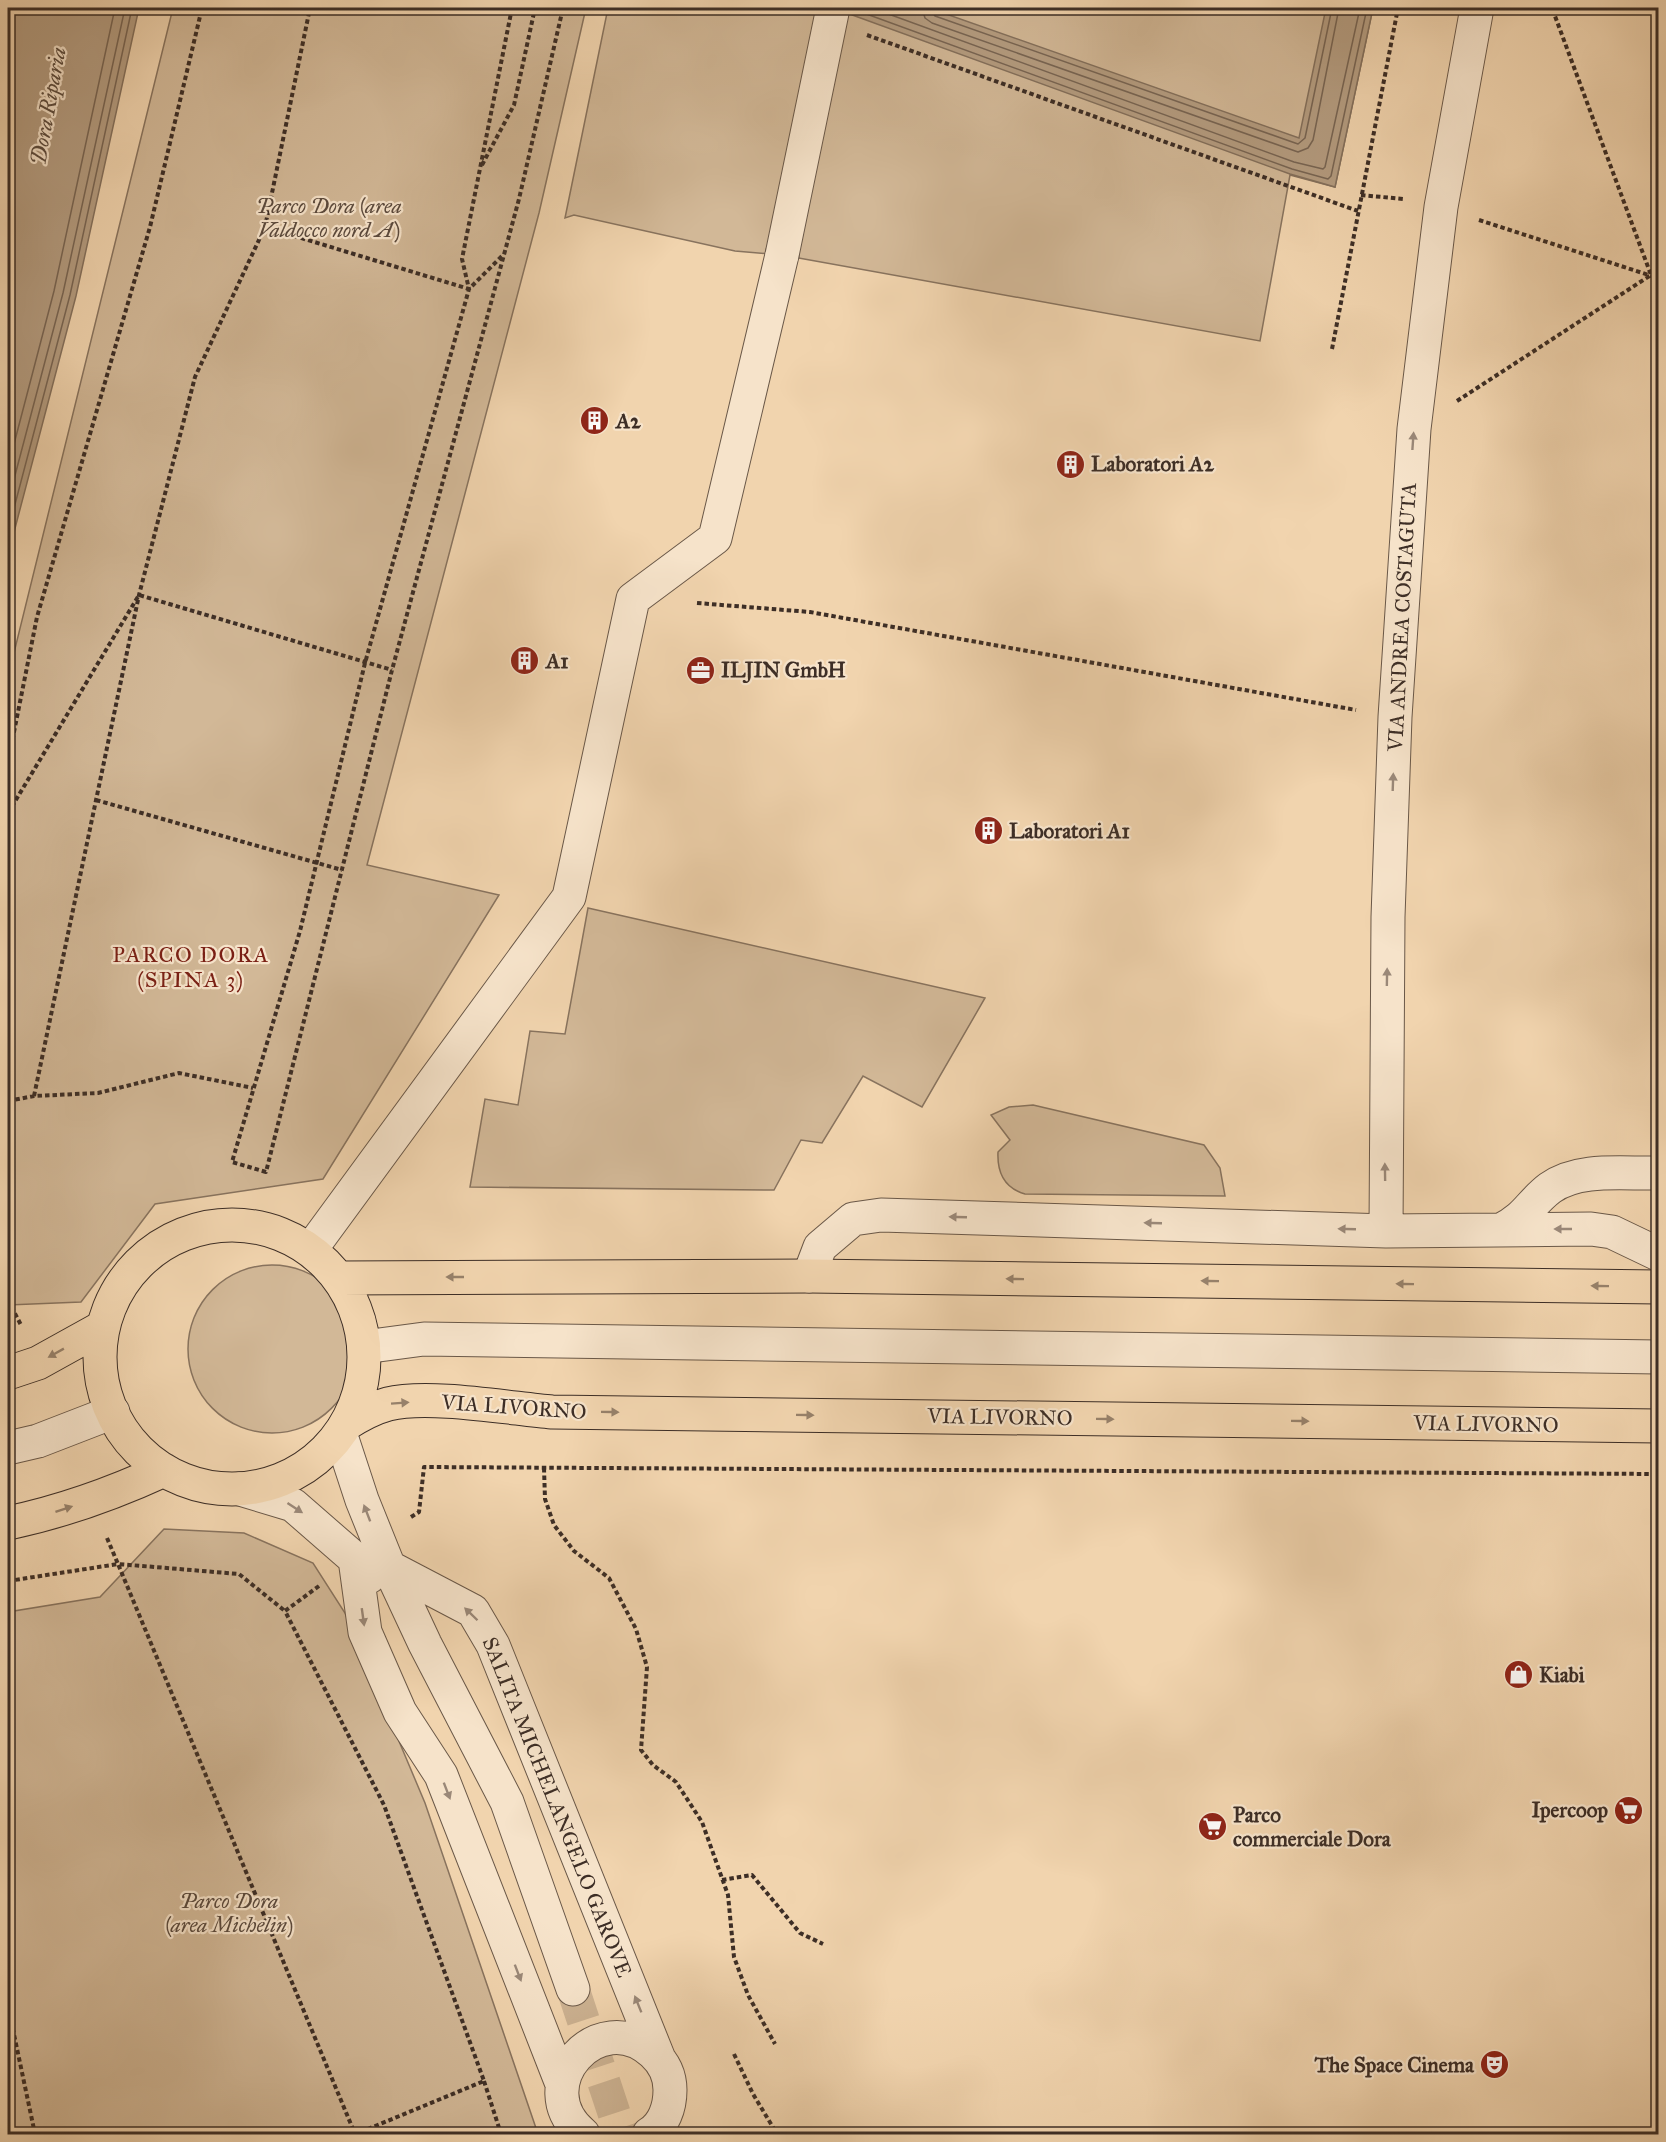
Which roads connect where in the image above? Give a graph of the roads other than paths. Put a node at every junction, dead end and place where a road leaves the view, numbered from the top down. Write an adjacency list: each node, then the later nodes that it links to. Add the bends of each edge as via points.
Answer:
1 (832, 8): 6 (street, bridge, via 782,255 715,538 633,599 569,897)
2 (1477, 8): 5 (street, VIA ANDREA COSTAGUTA, one-way to 2, via 1388,917 1395,717 1414,429 1441,207)
3 (1659, 1173): 4 (street, via 1580,1175 1564,1180 1541,1195 1526,1215)
4 (1502, 1230): 5 (street); 7 (street, one-way to 4, via 1612,1232)
5 (1386, 1231): 8 (street, one-way to 8, via 881,1215 853,1219 820,1246)
6 (311, 1250): 9 (main road); 11 (main road, via 280,1233 246,1225 210,1226 177,1236 147,1255 124,1281)
7 (1659, 1254)
8 (809, 1276): 9 (main road, one-way to 9); 10 (main road, one-way to 8)
9 (339, 1278): 12 (main road, via 351,1294)
10 (1659, 1287)
11 (103, 1327): 14 (main road, one-way to 14, via 38,1363); 15 (main road, via 99,1354 102,1382)
12 (364, 1347): 13 (street, via 424,1339); 17 (main road, via 363,1378)
13 (1659, 1357)
14 (8, 1373)
15 (113, 1412): 18 (street, via 38,1441); 19 (main road, via 139,1451)
16 (1659, 1426): 17 (main road, VIA LIVORNO, one-way to 16, via 366,1412 390,1404 426,1401 552,1412)
17 (344, 1430): 20 (main road, via 321,1459 266,1485); 22 (street, SALITA MICHELANGELO GAROVE, one-way to 17)
18 (8, 1448)
19 (164, 1470): 20 (main road, via 196,1485); 21 (main road, one-way to 19, via 67,1508)
20 (240, 1489): 22 (street, SALITA MICHELANGELO GAROVE, one-way to 22, via 293,1505)
21 (8, 1523)
22 (374, 1555): 23 (street, SALITA MICHELANGELO GAROVE, via 507,1802); 24 (street, SALITA MICHELANGELO GAROVE, one-way to 22, via 493,1645 473,1611); 25 (street, SALITA MICHELANGELO GAROVE, one-way to 25, via 365,1632 400,1712 441,1775)
23 (573, 1989)
24 (659, 2059): 25 (street, via 646,2046 629,2039 603,2040 579,2052 568,2066); 26 (street, SALITA MICHELANGELO GAROVE, via 670,2084)
25 (562, 2084): 27 (street, SALITA MICHELANGELO GAROVE, via 561,2099)
26 (670, 2099): 28 (street, via 664,2117); 29 (street, SALITA MICHELANGELO GAROVE)
27 (578, 2132)
28 (649, 2134)
29 (678, 2134)

